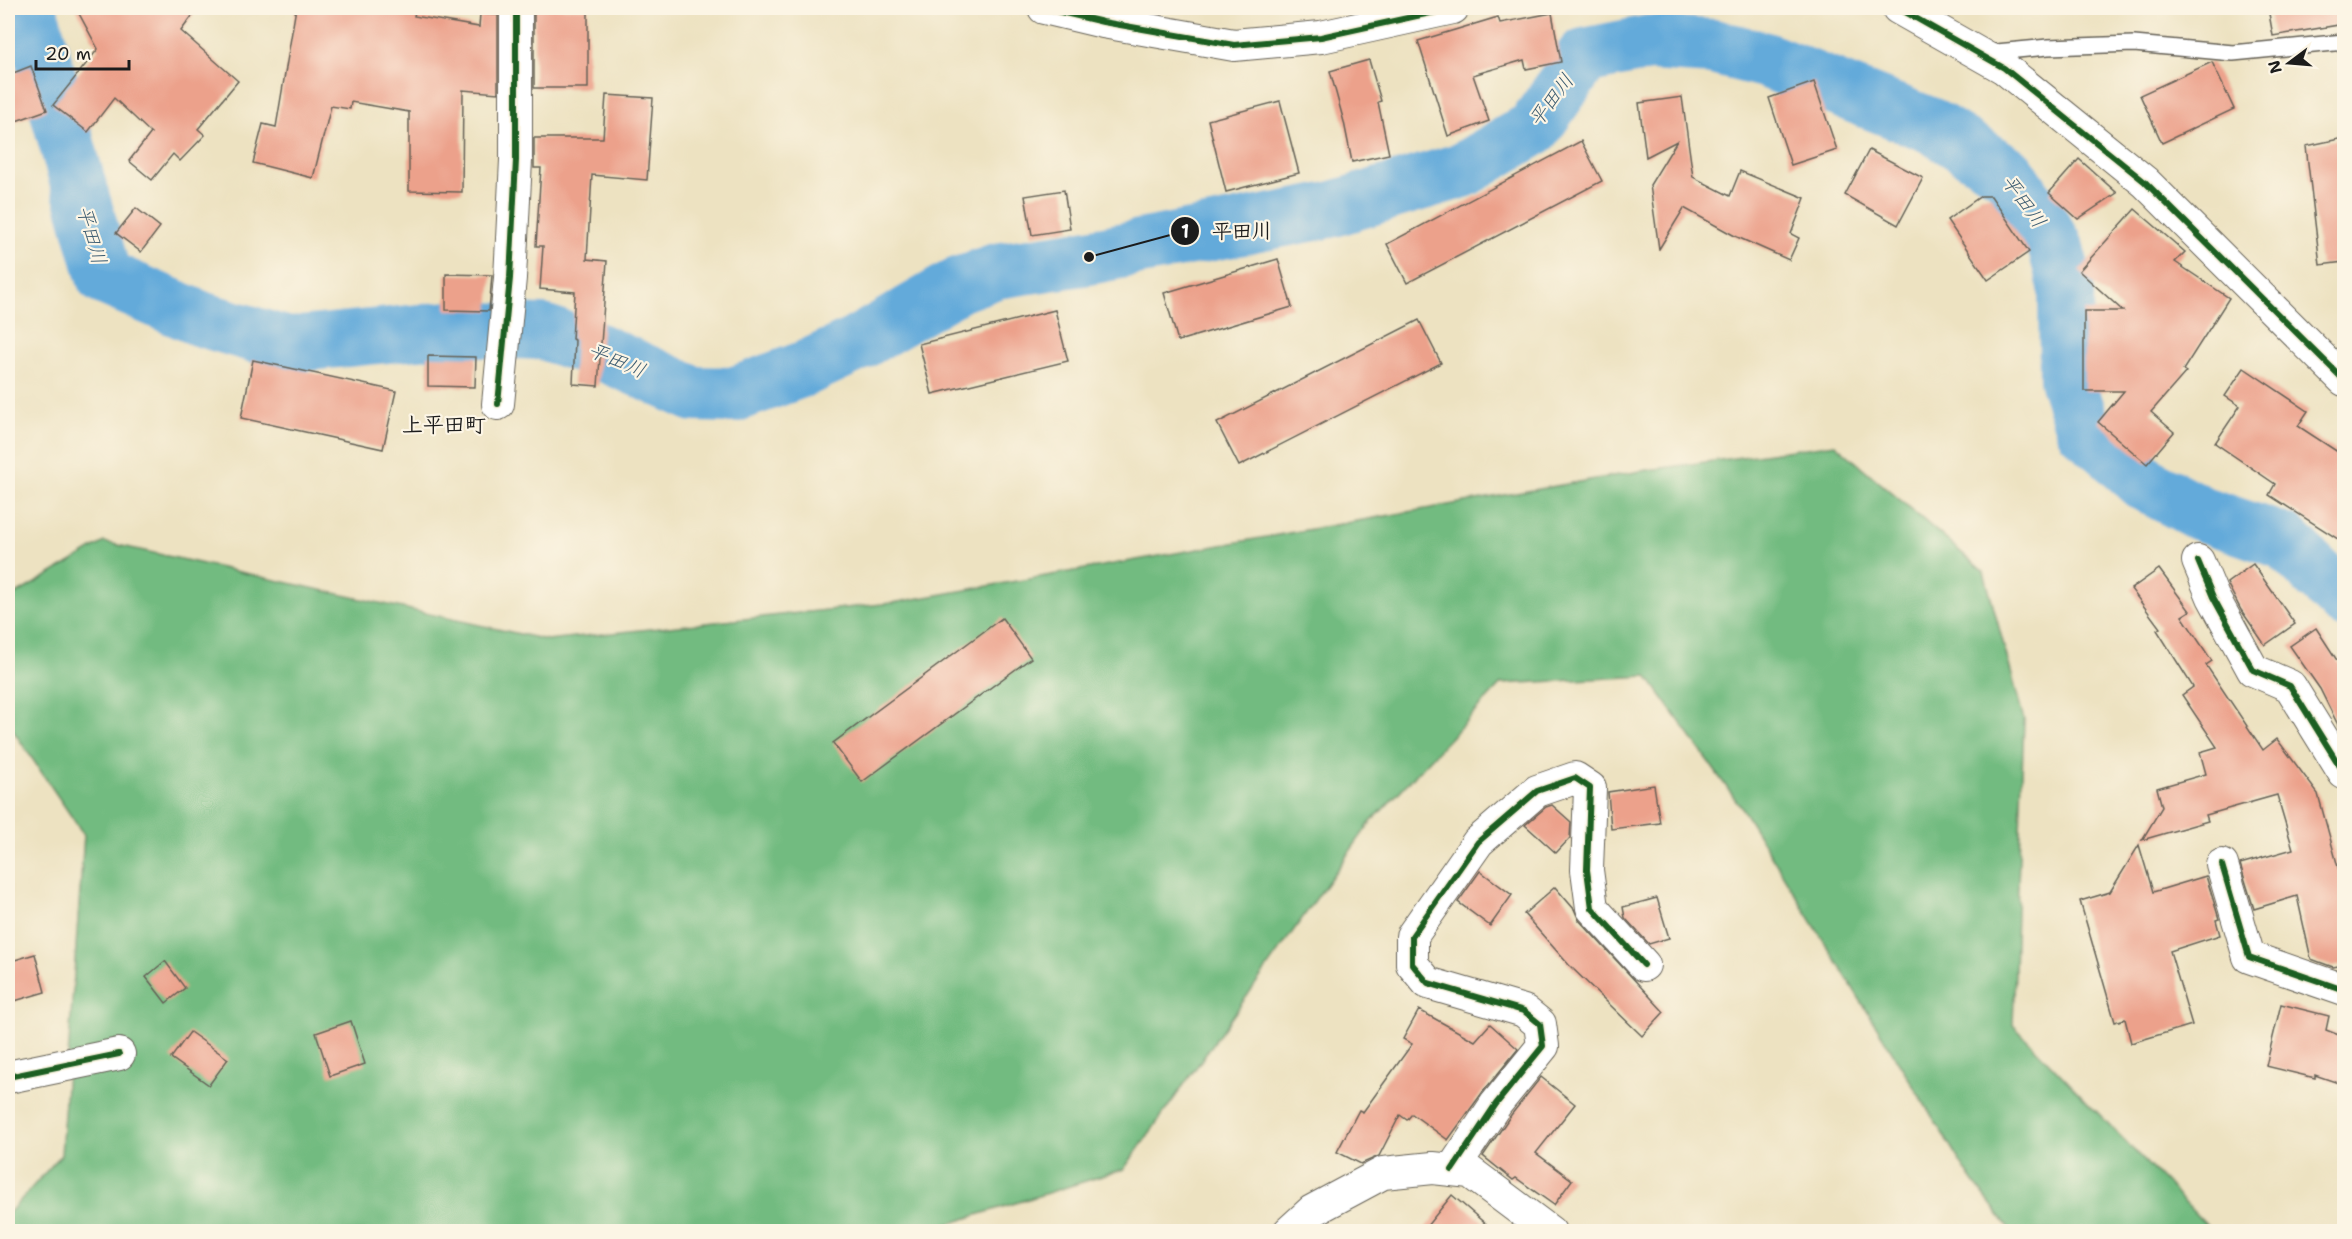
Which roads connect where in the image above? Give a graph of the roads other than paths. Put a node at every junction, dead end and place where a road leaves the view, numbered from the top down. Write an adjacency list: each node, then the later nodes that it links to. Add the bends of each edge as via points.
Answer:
1 (516, 8): 8 (street, via 516,160)
2 (1044, 8): 3 (street, via 1234,45 1322,37)
3 (1453, 8)
4 (1898, 8): 6 (street)
5 (2344, 42): 6 (lane, via 2233,53 2134,44)
6 (1978, 53): 7 (street, via 2004,68 2145,182)
7 (2344, 380)
8 (498, 404)
9 (2198, 561): 10 (street, via 2253,670 2290,686)
10 (2344, 773)
11 (2222, 865): 13 (street, via 2249,957)
12 (1644, 965): 16 (street, via 1592,908 1587,870 1590,788 1575,778 1537,791 1478,842 1412,936 1412,964 1428,983 1524,1011 1540,1024 1544,1046 1496,1104)
13 (2344, 990)
14 (119, 1054): 15 (street)
15 (8, 1077)
16 (1452, 1170): 17 (street, via 1383,1173 1312,1211); 18 (street, via 1470,1172)
17 (1289, 1232)
18 (1550, 1232)

